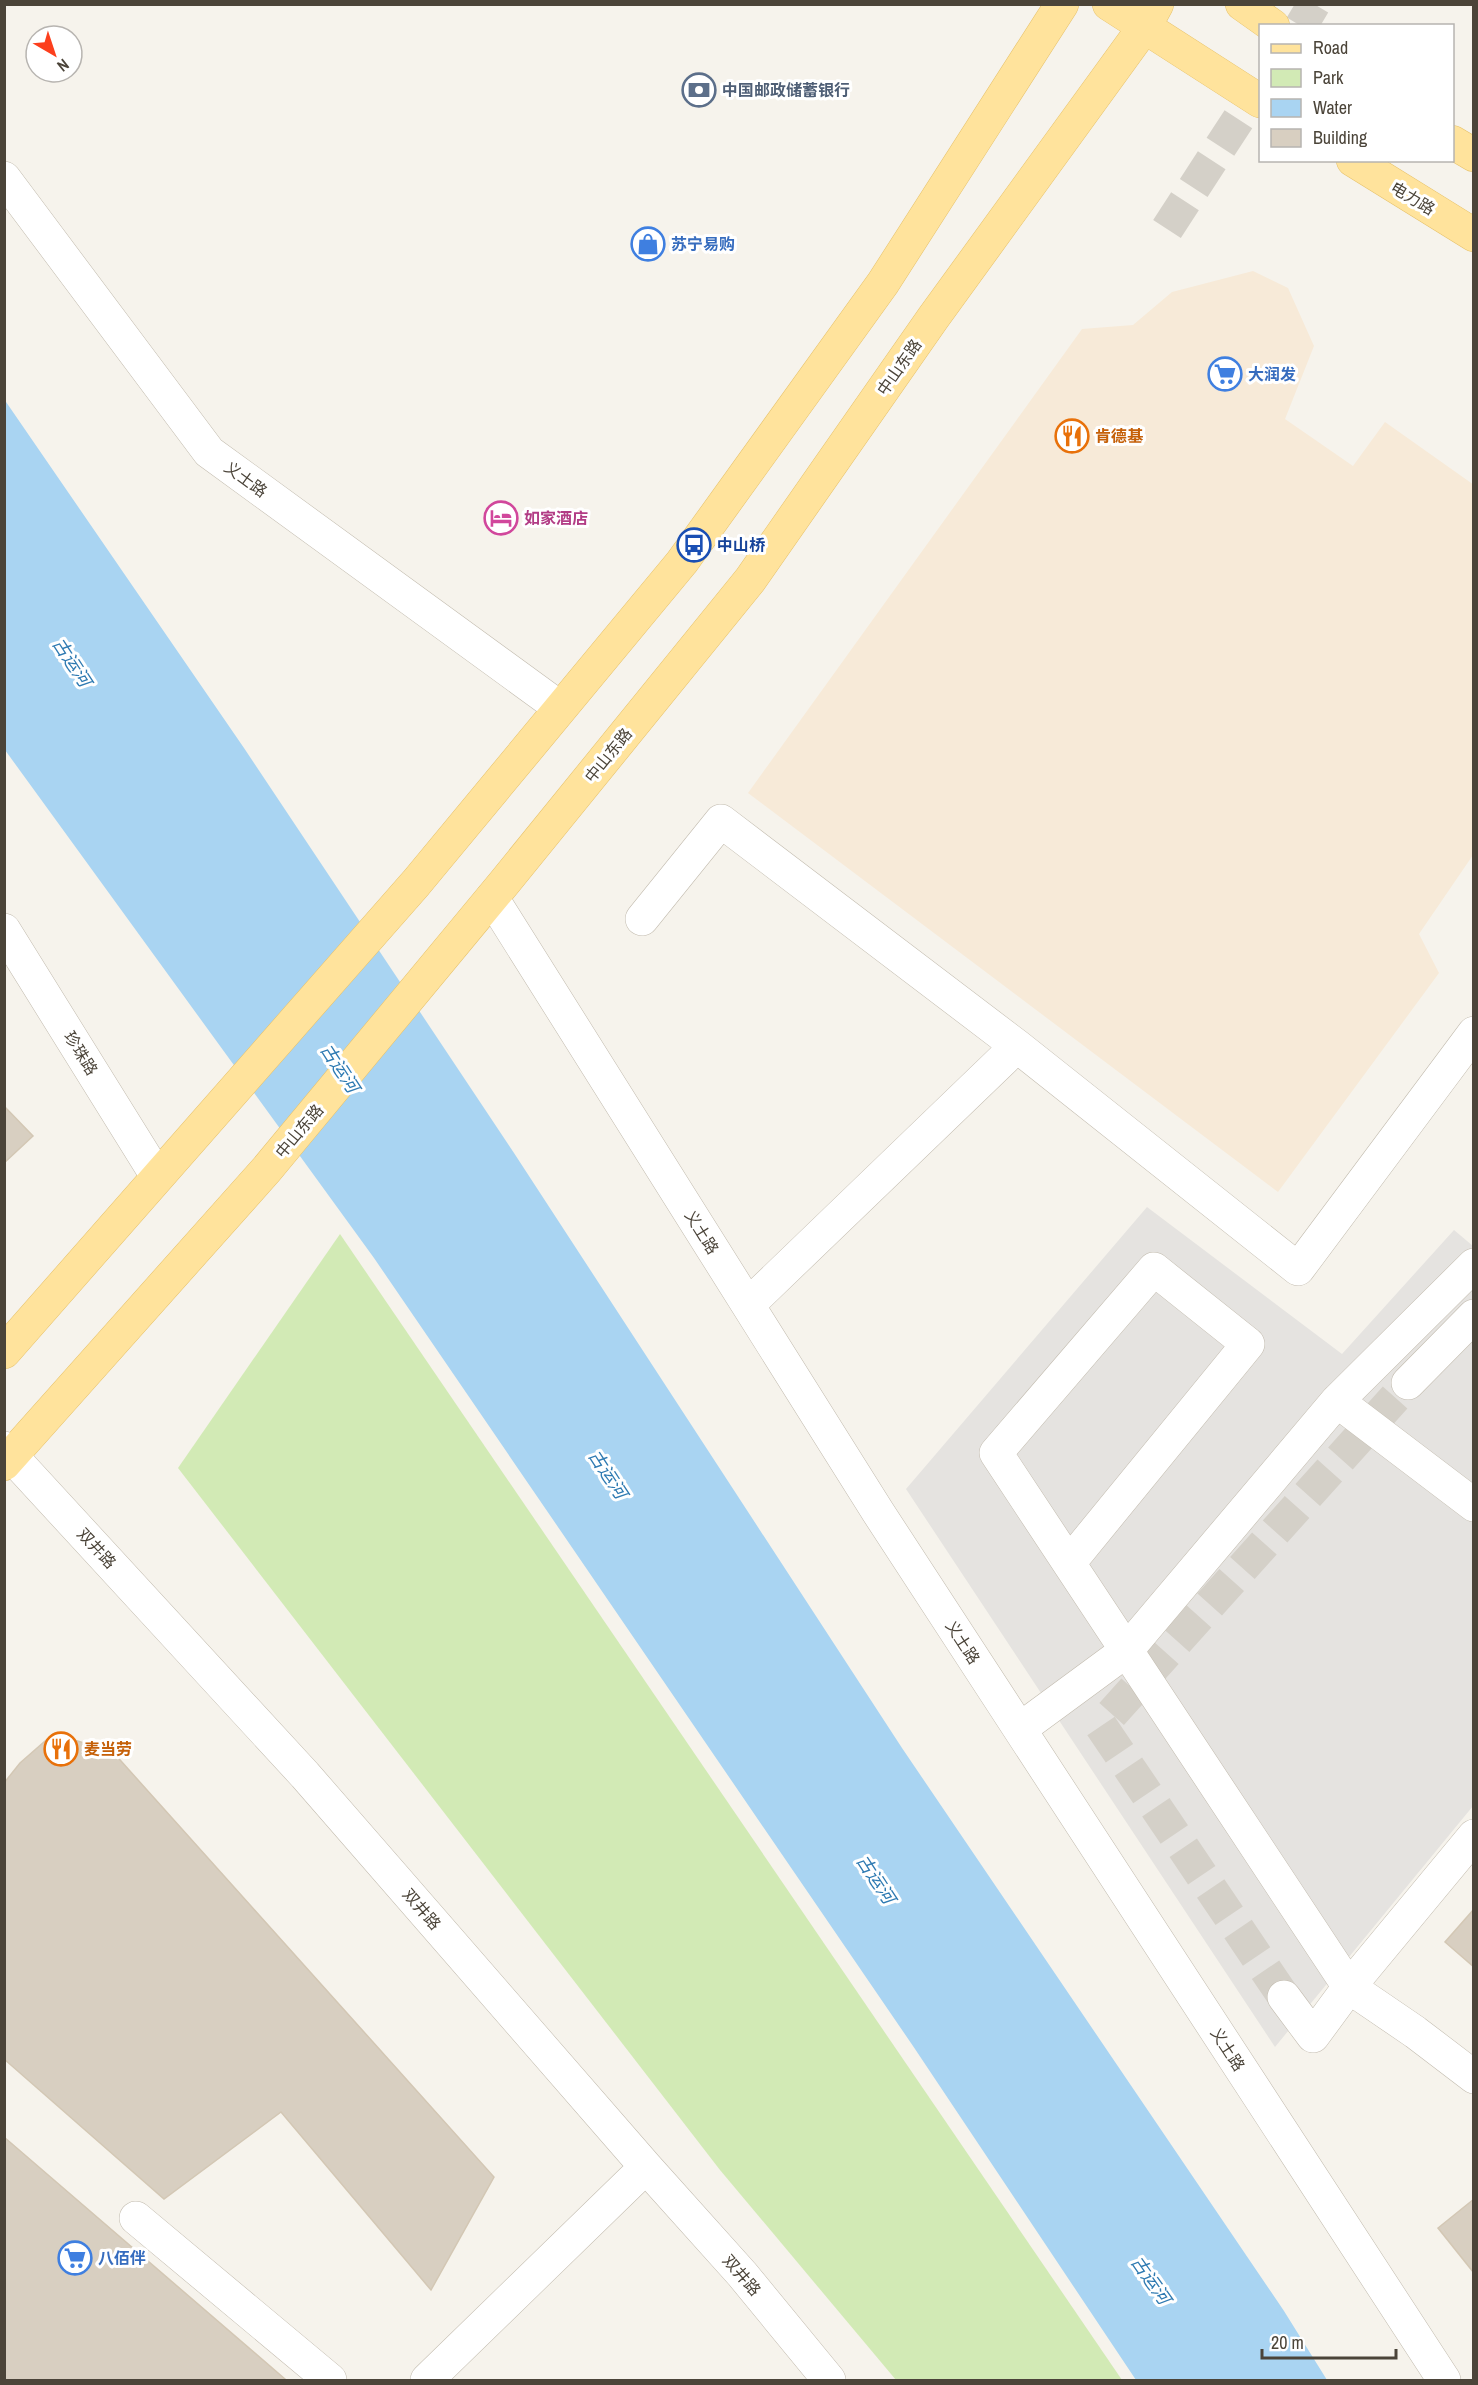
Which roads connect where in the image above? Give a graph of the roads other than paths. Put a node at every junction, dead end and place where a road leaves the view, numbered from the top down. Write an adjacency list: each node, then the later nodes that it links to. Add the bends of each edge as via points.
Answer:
1 (1062, 4): 12 (main road, via 876,292 682,562)
2 (1109, 4): 4 (main road)
3 (1242, 4): 5 (main road)
4 (1151, 15): 6 (main road); 13 (main road, 中山东路, via 750,580)
5 (1270, 24)
6 (1259, 100)
7 (1454, 143): 8 (main road)
8 (1473, 155)
9 (1356, 162): 11 (main road, 电力路)
10 (4, 178): 12 (street, 义士路, via 208,452)
11 (1473, 235)
12 (559, 707): 18 (main road, via 416,883)
13 (492, 898): 20 (street, 义土路); 25 (main road, 中山东路, via 267,1170)
14 (642, 919): 17 (street, via 721,821)
15 (4, 930): 18 (street, 珍珠路)
16 (1473, 1033): 17 (street, via 1298,1269)
17 (1017, 1046): 20 (street)
18 (158, 1176): 22 (main road)
19 (1473, 1265): 24 (street)
20 (748, 1305): 29 (street, 义土路)
21 (1473, 1317): 23 (street)
22 (4, 1352)
23 (1408, 1383)
24 (1337, 1401): 26 (street); 28 (street)
25 (7, 1456): 34 (street, 双井路, via 305,1775)
26 (1473, 1505)
27 (1069, 1563): 27 (street, via 996,1453 1154,1269 1248,1344); 28 (street)
28 (1126, 1651): 29 (street); 31 (street)
29 (1020, 1729): 39 (street, 义土路)
30 (1473, 1836): 31 (street)
31 (1349, 1987): 32 (street, via 1313,2037); 33 (street)
32 (1284, 1997)
33 (1473, 2077)
34 (646, 2167): 37 (street); 38 (street, 双井路, via 742,2274)
35 (136, 2218): 36 (street)
36 (330, 2380)
37 (427, 2380)
38 (829, 2380)
39 (1444, 2380)

